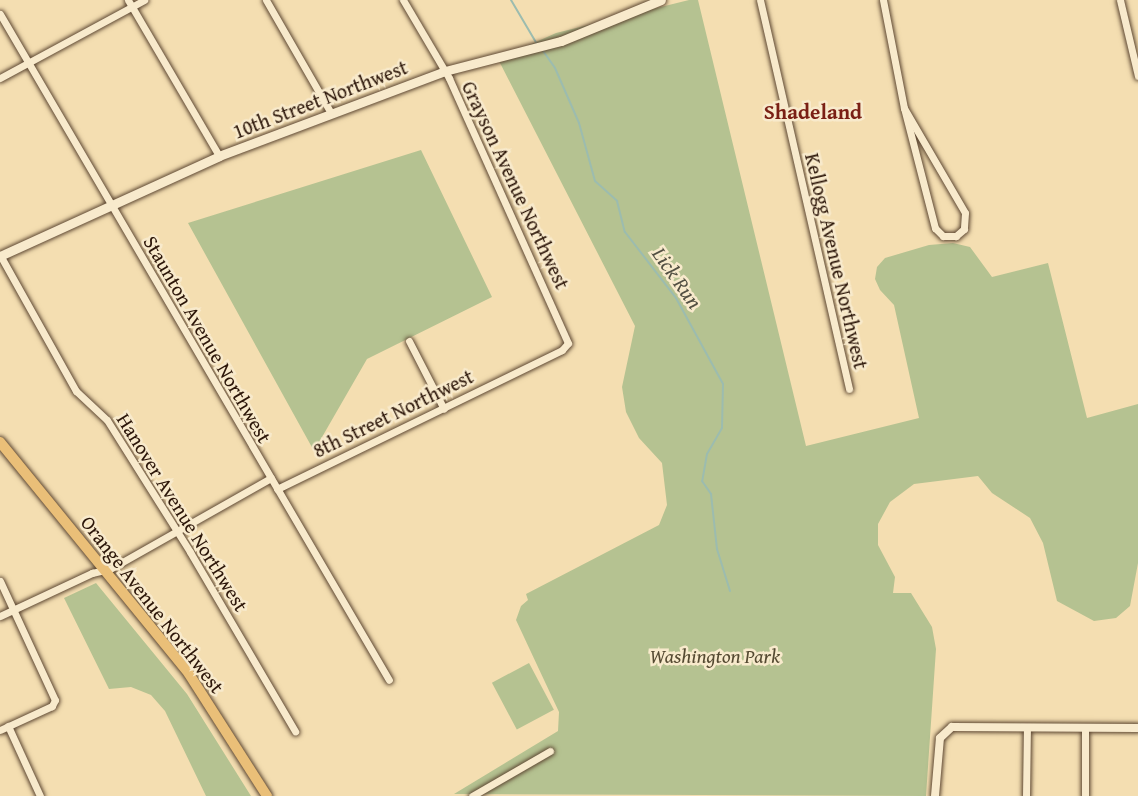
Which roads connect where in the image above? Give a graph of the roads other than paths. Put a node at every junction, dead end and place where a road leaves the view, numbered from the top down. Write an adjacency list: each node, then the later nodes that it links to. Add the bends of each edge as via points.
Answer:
1 (144, 0): 8 (street)
2 (266, 0): 15 (street)
3 (403, 0): 11 (street, Grayson Avenue Northwest)
4 (760, 0): 21 (street, Kellogg Avenue Northwest)
5 (883, 0): 14 (street)
6 (1120, 0): 12 (street)
7 (654, 1): 11 (main road, 10th Street Northwest, via 561,41)
8 (130, 3): 10 (street); 16 (street)
9 (0, 14): 10 (street, Staunton Avenue Northwest)
10 (29, 63): 13 (street); 17 (street, Staunton Avenue Northwest)
11 (445, 71): 15 (main road, 10th Street Northwest); 20 (street, Grayson Avenue Northwest, via 568,337 564,349)
12 (1138, 76)
13 (0, 78)
14 (904, 108): 14 (street, via 935,228 943,236 956,236 964,229 965,213)
15 (331, 113): 16 (main road, 10th Street Northwest)
16 (219, 156): 17 (main road, 10th Street Northwest)
17 (112, 205): 18 (main road, 10th Street Northwest); 24 (street, Staunton Avenue Northwest)
18 (0, 255): 26 (street, Hanover Avenue Northwest, via 76,391 107,420)
19 (409, 341): 22 (street)
20 (524, 368): 22 (street, 8th Street Northwest)
21 (849, 389)
22 (444, 409): 25 (street, 8th Street Northwest)
23 (0, 442): 27 (main road, Orange Avenue Northwest)
24 (271, 478): 25 (street, Staunton Avenue Northwest); 26 (street)
25 (277, 489): 31 (street, Staunton Avenue Northwest)
26 (177, 530): 27 (street); 37 (street, Hanover Avenue Northwest)
27 (105, 570): 29 (street); 40 (main road, Orange Avenue Northwest, via 196,684)
28 (0, 581): 29 (street)
29 (13, 610): 30 (street); 32 (street, via 55,697 54,703)
30 (0, 616)
31 (388, 680)
32 (8, 726): 36 (street); 39 (street)
33 (1027, 728): 34 (street); 42 (street, via 947,729 938,747); 43 (street)
34 (1085, 728): 35 (street); 44 (street)
35 (1138, 728)
36 (0, 730)
37 (295, 731)
38 (550, 751): 41 (street)
39 (40, 796)
40 (267, 796)
41 (472, 796)
42 (935, 796)
43 (1026, 796)
44 (1085, 796)

